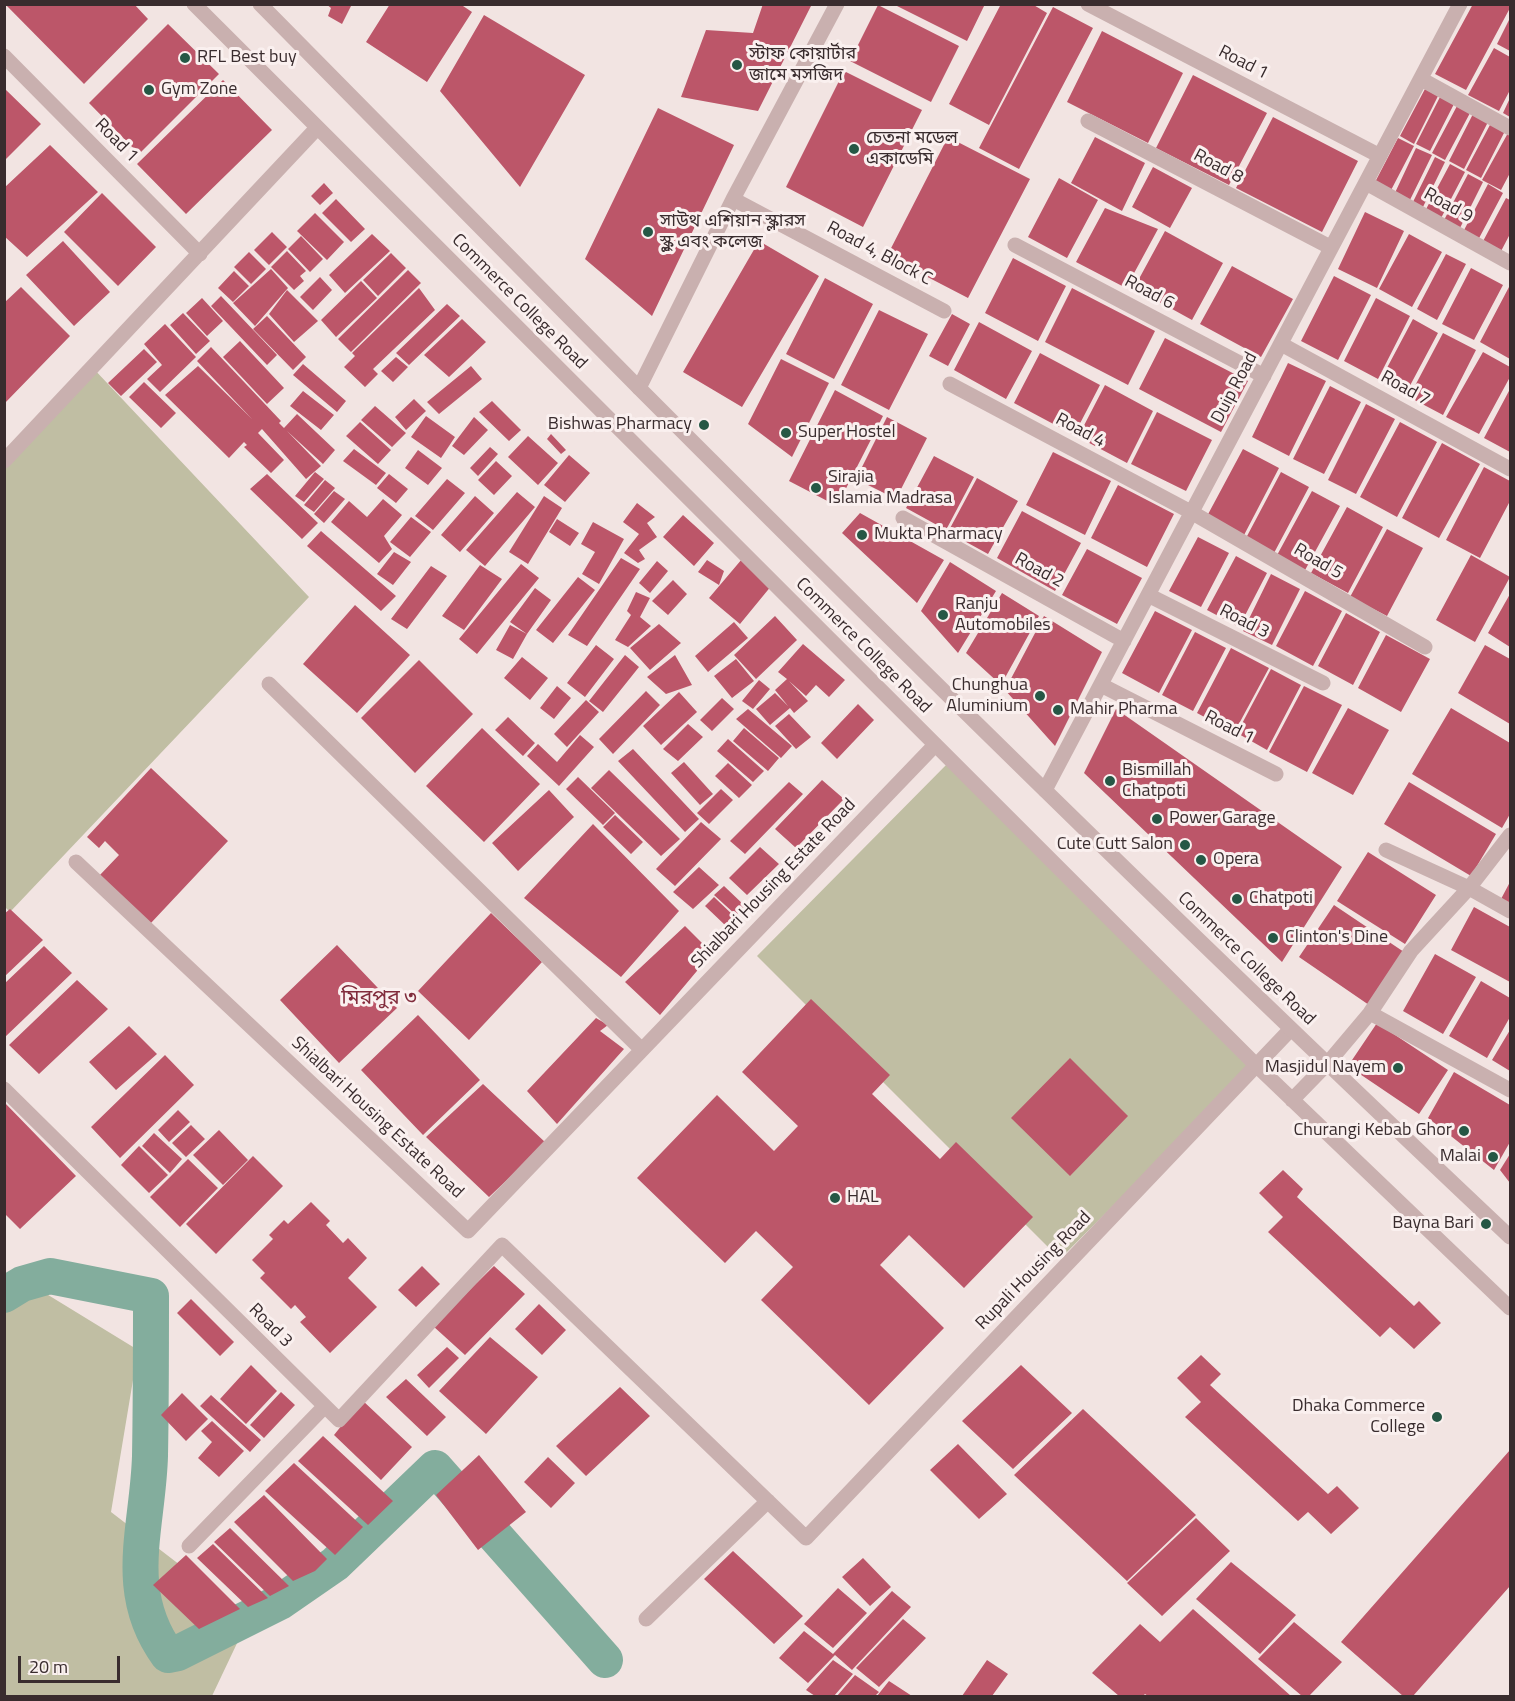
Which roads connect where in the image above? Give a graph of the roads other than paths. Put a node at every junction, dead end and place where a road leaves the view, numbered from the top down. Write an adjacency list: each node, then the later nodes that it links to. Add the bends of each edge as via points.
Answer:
1 (194, 4): 9 (street, Commerce College Road)
2 (260, 4): 22 (street, Commerce College Road)
3 (837, 4): 13 (street)
4 (1088, 4): 11 (street, Road 1)
5 (1460, 4): 7 (street, Duip Road)
6 (4, 56): 16 (street, Road 1)
7 (1421, 79): 10 (street); 11 (street, Duip Road)
8 (1088, 121): 15 (street, Road 8)
9 (317, 128): 16 (street); 33 (street, Commerce College Road)
10 (1510, 128)
11 (1380, 156): 12 (street, Duip Road)
12 (1366, 183): 15 (street, Duip Road); 17 (street, Road 9)
13 (733, 199): 18 (street, Road 4, Block C); 22 (street)
14 (1015, 245): 20 (street, Road 6)
15 (1330, 247): 19 (street, Duip Road)
16 (200, 254): 23 (street)
17 (1510, 263)
18 (944, 311)
19 (1281, 344): 20 (street, Duip Road); 24 (street, Road 7)
20 (1264, 376): 25 (street, Duip Road)
21 (950, 384): 25 (street, Road 4)
22 (639, 388): 35 (street, Commerce College Road)
23 (5, 458)
24 (1510, 470)
25 (1191, 512): 27 (street, Duip Road); 29 (street, Road 5)
26 (903, 518): 28 (street, Road 2)
27 (1148, 595): 28 (street, Duip Road); 30 (street, Road 3)
28 (1124, 641): 32 (street, Duip Road)
29 (1425, 646)
30 (1323, 683)
31 (268, 684): 43 (street)
32 (1101, 685): 34 (street, Road 1); 35 (street, Duip Road)
33 (935, 746): 43 (street, Shialbari Housing Estate Road); 45 (street, Commerce College Road)
34 (1276, 774)
35 (1045, 790): 42 (street, Commerce College Road)
36 (1510, 835): 39 (street)
37 (1386, 849): 39 (street)
38 (76, 862): 43 (street, Shialbari Housing Estate Road, via 468,1231)
39 (1469, 888): 40 (street); 41 (street, via 1411,951)
40 (1510, 910)
41 (1370, 1013): 44 (street); 47 (street)
42 (1290, 1030): 44 (street, Commerce College Road); 45 (street, Rupali Housing Road)
43 (642, 1050)
44 (1327, 1064): 48 (street); 49 (street, Commerce College Road)
45 (1257, 1066): 48 (street, Commerce College Road); 52 (street, Rupali Housing Road, via 806,1538)
46 (4, 1089): 51 (street, Road 3)
47 (1510, 1090)
48 (1292, 1100): 50 (street, Commerce College Road)
49 (1510, 1238)
50 (1510, 1308)
51 (324, 1407): 52 (street, via 339,1420 502,1245); 53 (street)
52 (768, 1501): 54 (street)
53 (189, 1546)
54 (646, 1619)

